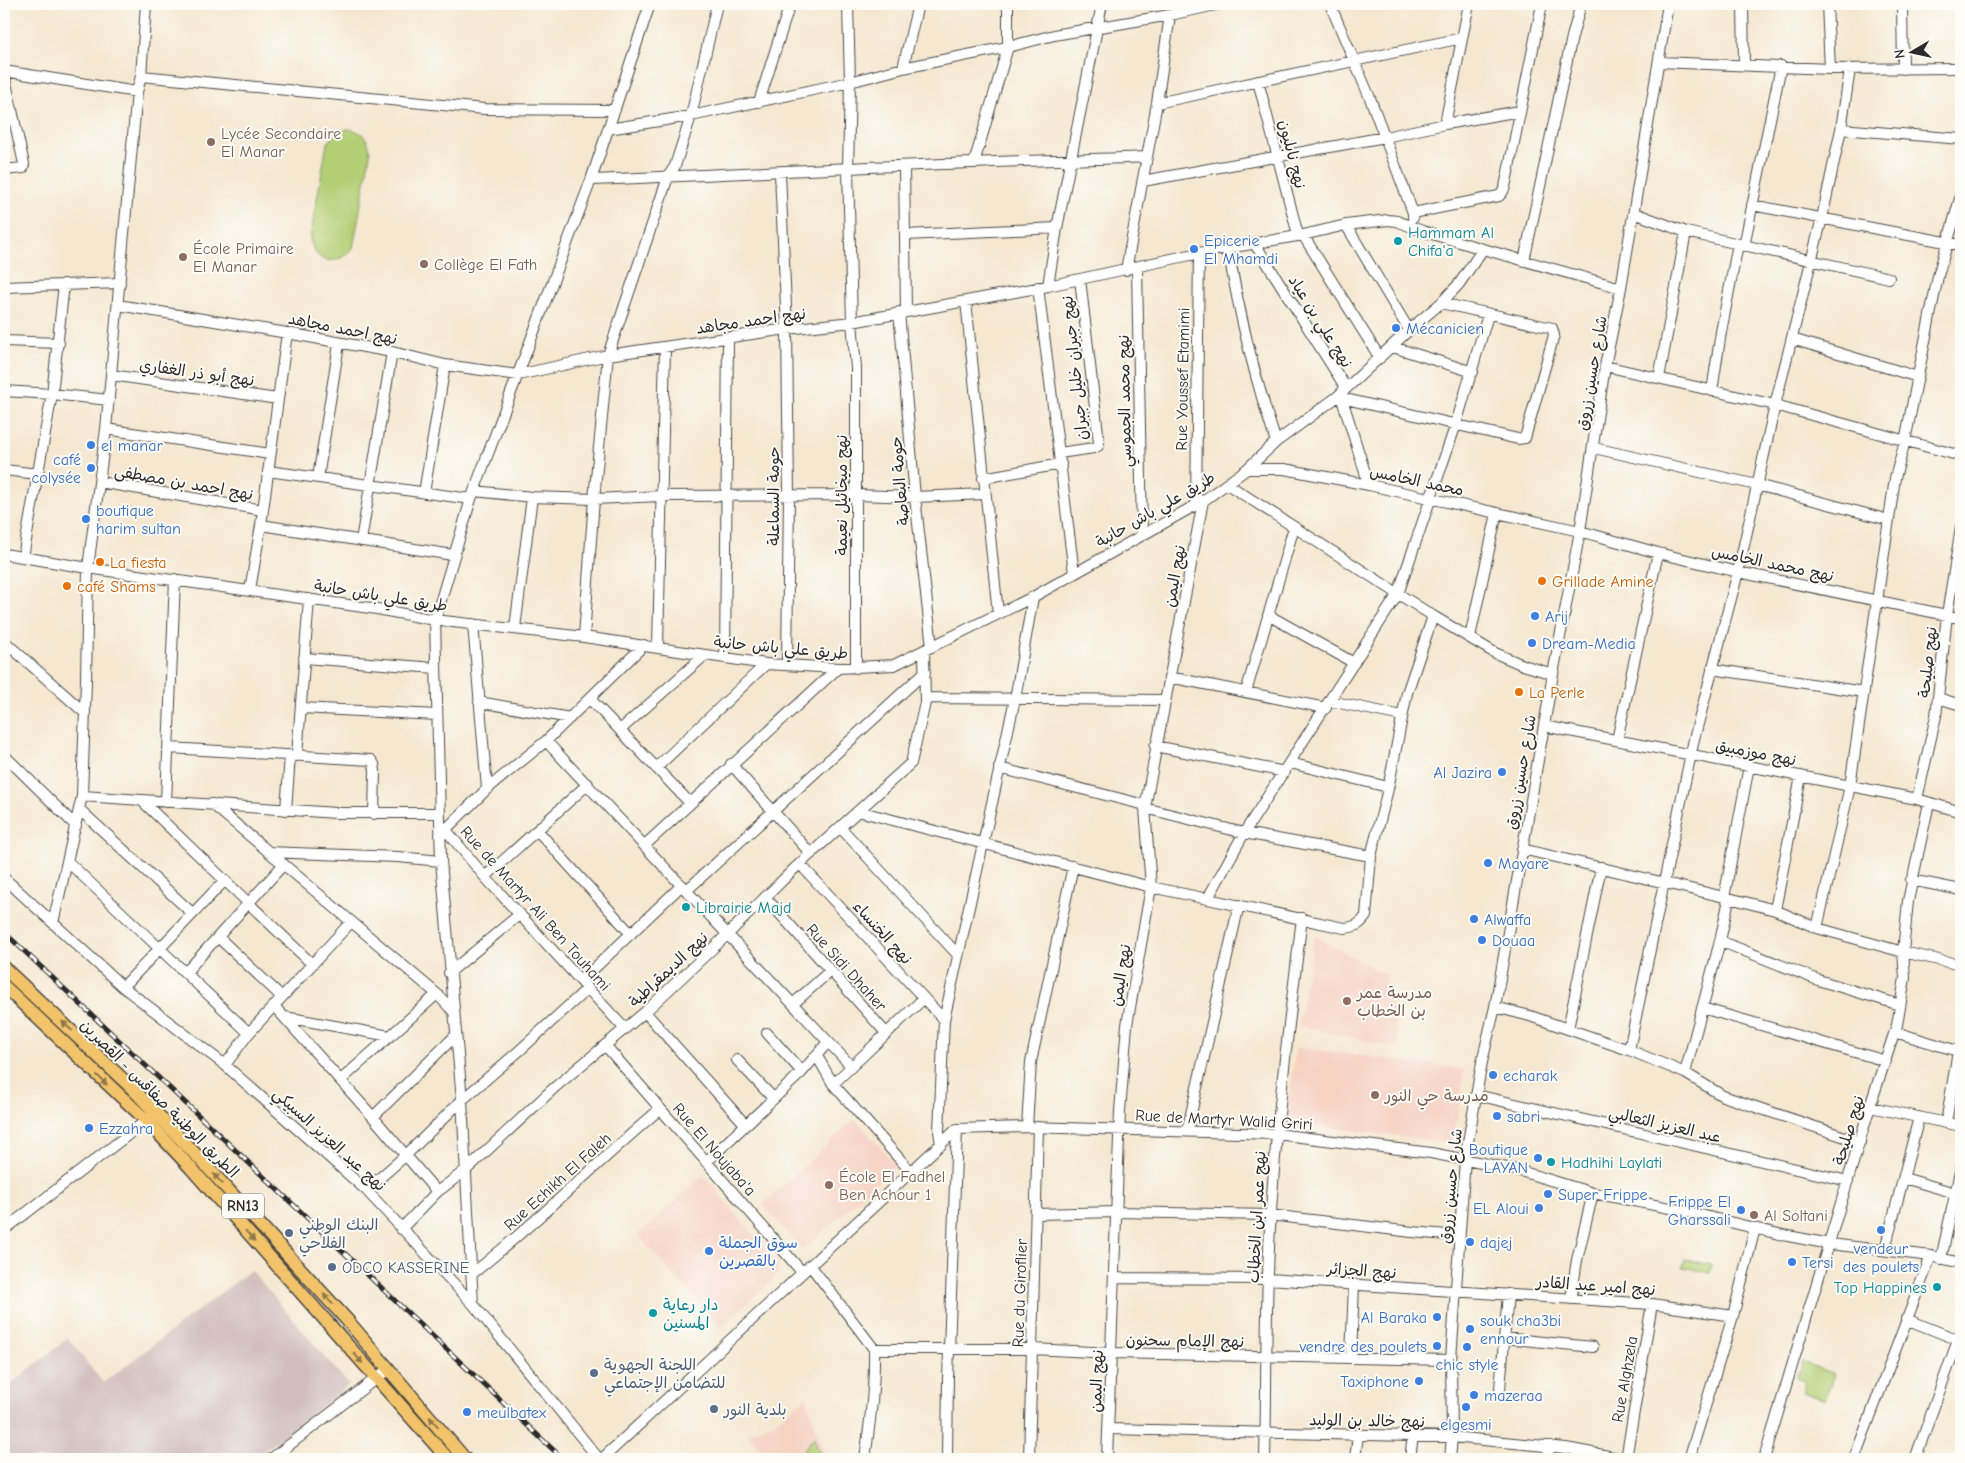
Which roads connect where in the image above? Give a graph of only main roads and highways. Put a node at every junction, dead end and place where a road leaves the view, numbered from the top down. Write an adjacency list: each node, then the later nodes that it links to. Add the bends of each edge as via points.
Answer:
1 (4, 968): 3 (main road, الطريق الوطنية صفاقس - القصرين / RN13, one-way to 1, via 84,1042)
2 (4, 986): 3 (main road, الطريق الوطنية صفاقس - القصرين / RN13, one-way to 3)
3 (151, 1117): 4 (main road, الطريق الوطنية صفاقس - القصرين / RN13)
4 (196, 1164): 5 (main road, الطريق الوطنية صفاقس - القصرين / RN13, one-way to 4); 6 (main road, الطريق الوطنية صفاقس - القصرين / RN13)
5 (242, 1204): 6 (main road); 7 (main road, الطريق الوطنية صفاقس - القصرين / RN13)
6 (230, 1214): 8 (main road, الطريق الوطنية صفاقس - القصرين / RN13, one-way to 8)
7 (292, 1261): 8 (main road); 10 (main road, الطريق الوطنية صفاقس - القصرين / RN13, one-way to 7)
8 (281, 1270): 9 (main road, الطريق الوطنية صفاقس - القصرين / RN13, one-way to 9)
9 (448, 1459)
10 (465, 1459)

